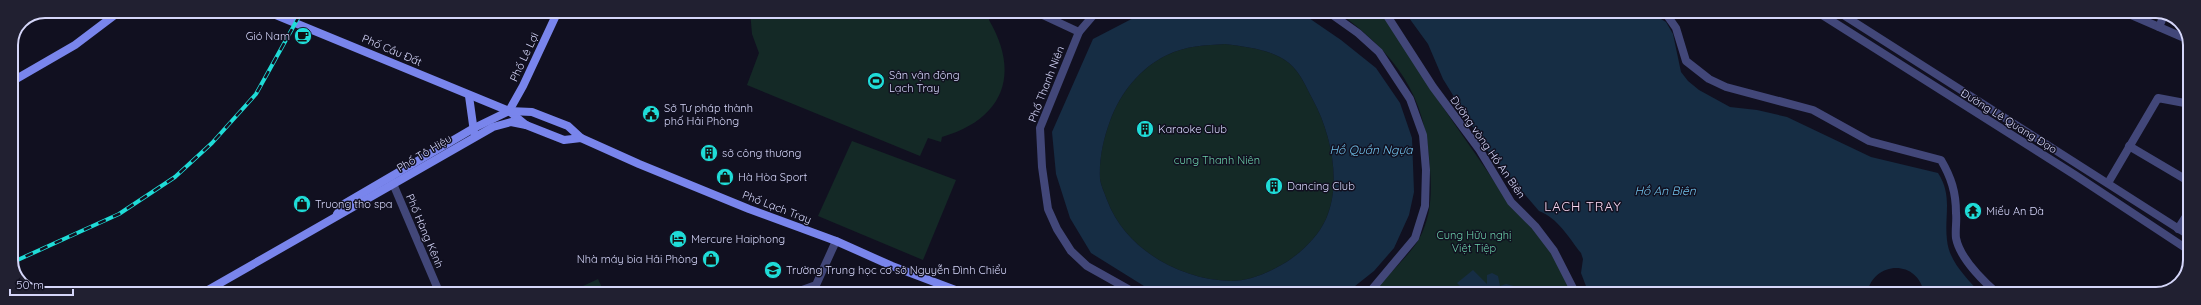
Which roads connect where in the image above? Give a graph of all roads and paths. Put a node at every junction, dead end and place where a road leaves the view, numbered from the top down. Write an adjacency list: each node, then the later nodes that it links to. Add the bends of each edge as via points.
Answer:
1 (111, 18): 16 (main road, via 75,45)
2 (284, 18): 17 (main road, Phố Cầu Đất, via 351,44)
3 (555, 18): 19 (main road, Phố Lê Lợi, via 524,86)
4 (1049, 18): 14 (street)
5 (1091, 18): 14 (street, Phố Thanh Niên)
6 (1336, 18): 37 (street, via 1379,52 1410,99 1423,136 1426,170 1425,206 1415,238)
7 (1389, 18): 38 (street, Đường vòng Hồ An Biên, via 1433,87 1479,149 1511,202 1535,226 1554,251)
8 (1669, 18): 39 (street, via 1676,28 1686,61 1710,79 1726,87 1813,110 1869,141 1941,160 1956,194 1956,237 1961,252)
9 (1827, 18): 31 (street, Đường Lê Quang Đạo)
10 (1848, 18): 26 (street, Đường Lê Quang Đạo)
11 (2138, 18): 13 (street)
12 (2162, 19): 13 (street)
13 (2159, 27): 15 (street)
14 (1079, 32): 32 (street, Phố Thanh Niên, via 1040,128 1048,209 1071,251 1087,266)
15 (2182, 37)
16 (18, 78)
17 (469, 96): 19 (main road, Phố Cầu Đất); 21 (main road)
18 (2183, 103): 23 (street, via 2158,98)
19 (509, 111): 20 (main road, Phố Lạch Tray); 21 (main road, Phố Tô Hiệu); 22 (main road, Phố Lạch Tray, via 536,113 568,126)
20 (526, 125): 21 (main road, Phố Tô Hiệu, via 511,122); 22 (main road, Phố Lạch Tray, via 564,140)
21 (474, 132): 25 (main road, Phố Tô Hiệu)
22 (581, 138): 30 (main road, Phố Lạch Tray, via 749,209)
23 (2128, 146): 24 (street); 26 (street)
24 (2183, 178)
25 (392, 181): 33 (main road, Phố Tô Hiệu, via 349,211 337,214); 34 (street, Phố Hàng Kênh)
26 (2108, 184): 28 (street, Đường Lê Quang Đạo)
27 (2183, 221): 28 (street)
28 (2178, 229): 29 (street, Đường Lê Quang Đạo)
29 (2183, 232)
30 (836, 241): 35 (street, via 816,285); 36 (main road, Phố Lạch Tray)
31 (2183, 246)
32 (1120, 286)
33 (213, 287)
34 (437, 287)
35 (810, 287)
36 (948, 287)
37 (1374, 287)
38 (1572, 287)
39 (1991, 287)

